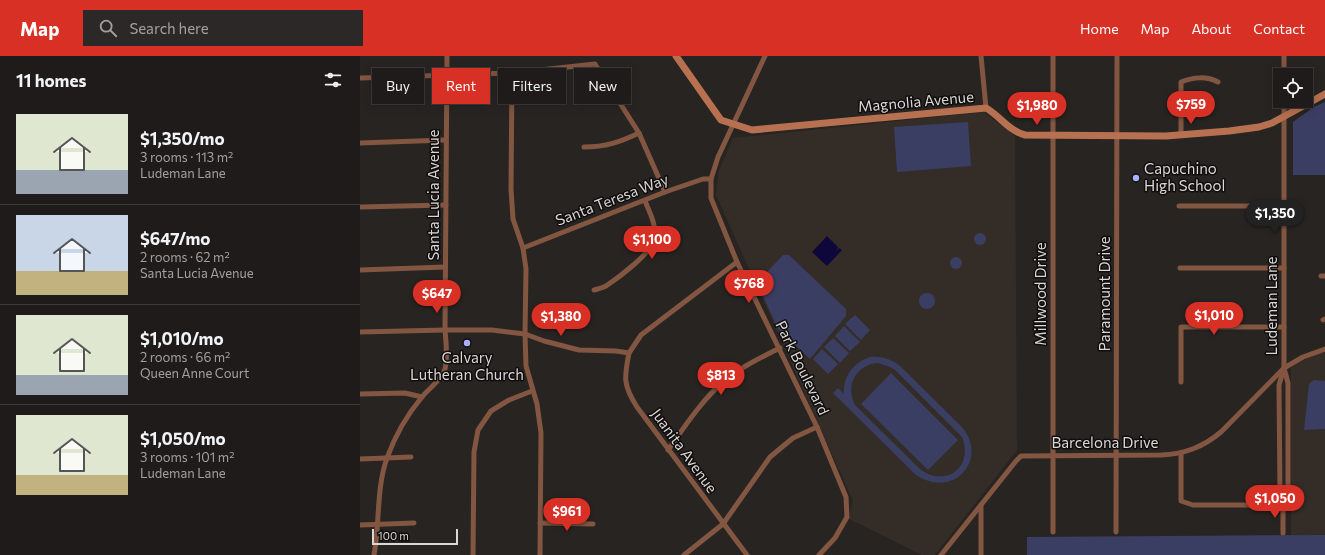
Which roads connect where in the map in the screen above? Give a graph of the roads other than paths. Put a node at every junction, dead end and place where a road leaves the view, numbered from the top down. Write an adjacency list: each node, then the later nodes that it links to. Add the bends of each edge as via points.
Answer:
1 (447, 56): 8 (street, Santa Lucia Avenue)
2 (676, 56): 20 (main road, Magnolia Avenue, via 721,120)
3 (765, 56): 20 (street, Park Boulevard)
4 (981, 56): 17 (street)
5 (1053, 56): 23 (street, Millwood Drive)
6 (1117, 56): 24 (street, Paramount Drive)
7 (1284, 56): 10 (street)
8 (448, 68)
9 (554, 68): 21 (street, via 595,64)
10 (1284, 68)
11 (432, 76): 12 (street)
12 (360, 78)
13 (1218, 82): 22 (street, via 1192,78 1181,82)
14 (1325, 94): 19 (main road, Magnolia Avenue)
15 (447, 104): 25 (street, Santa Lucia Avenue)
16 (512, 104): 35 (street, via 513,219)
17 (986, 108): 20 (main road, Magnolia Avenue, via 752,130); 23 (main road, Magnolia Avenue, via 1020,134)
18 (1284, 108): 19 (street, Ludeman Lane)
19 (1284, 118): 22 (main road, Magnolia Avenue, via 1259,127); 33 (street, Ludeman Lane)
20 (733, 125): 28 (street, Park Boulevard)
21 (639, 133): 27 (street, via 621,142); 29 (street)
22 (1181, 135): 24 (main road, Magnolia Avenue)
23 (1053, 136): 24 (main road, Magnolia Avenue); 58 (street, Millwood Drive)
24 (1117, 136): 57 (street, Paramount Drive)
25 (446, 140): 26 (street); 31 (street, Santa Lucia Avenue)
26 (360, 143)
27 (584, 147)
28 (711, 178): 29 (street, Santa Teresa Way); 36 (street, Park Boulevard, via 711,198)
29 (665, 192): 30 (street, Santa Teresa Way)
30 (645, 201): 35 (street, Santa Teresa Way); 41 (street, via 655,231 654,242 649,251 605,286)
31 (446, 205): 34 (street); 37 (street, Santa Lucia Avenue)
32 (1179, 206): 33 (street)
33 (1284, 206): 39 (street, Ludeman Lane)
34 (360, 207)
35 (523, 248): 45 (street, via 526,269)
36 (737, 262): 46 (street, Park Boulevard); 48 (street, via 642,336)
37 (446, 267): 40 (street); 43 (street, Santa Lucia Avenue)
38 (1180, 268): 39 (street)
39 (1284, 268): 42 (street, Ludeman Lane)
40 (360, 270)
41 (594, 290)
42 (1284, 327): 49 (street, Ludeman Lane); 50 (street, via 1181,327)
43 (445, 330): 44 (street); 45 (street, via 492,330); 53 (street, Santa Lucia Avenue, via 444,369 440,378)
44 (360, 332)
45 (525, 334): 48 (street, via 544,342 579,350); 51 (street, via 526,366)
46 (780, 348): 54 (street, Park Boulevard); 55 (street, via 750,363 724,381 698,408)
47 (1325, 349): 49 (street, Barcelona Drive)
48 (629, 353): 55 (street, Juanita Avenue, via 625,376 628,392)
49 (1284, 368): 56 (street, Barcelona Drive, via 1212,440); 63 (street, Ludeman Lane, via 1279,385 1280,495); 63 (street, Ludeman Lane, via 1288,383 1288,496)
50 (1181, 382)
51 (532, 391): 65 (street, via 537,404 541,433); 74 (street, via 491,411 478,430 474,452)
52 (360, 394): 53 (street, via 405,393)
53 (422, 397): 60 (street, Santa Lucia Avenue, via 401,426)
54 (817, 427): 69 (street, via 793,438 770,457); 78 (street, Park Boulevard, via 846,497 846,517 835,538)
55 (668, 450): 69 (street, Juanita Avenue)
56 (1181, 453): 57 (street, Barcelona Drive); 63 (street, via 1181,502 1192,505)
57 (1117, 455): 58 (street, Barcelona Drive); 71 (street, Paramount Drive)
58 (1054, 456): 62 (street, Barcelona Drive, via 1020,456); 70 (street, Millwood Drive)
59 (411, 457): 60 (street)
60 (387, 458): 61 (street); 67 (street, Santa Lucia Avenue)
61 (360, 459)
62 (981, 504): 79 (street, Barcelona Drive); 80 (street)
63 (1283, 505): 72 (street, Ludeman Lane)
64 (414, 523): 67 (street)
65 (540, 523): 68 (street); 75 (street)
66 (360, 524): 67 (street)
67 (377, 524): 73 (street, Santa Lucia Avenue)
68 (593, 524)
69 (723, 524): 76 (street); 77 (street, Juanita Avenue)
70 (1053, 532)
71 (1116, 532)
72 (1283, 533)
73 (374, 555)
74 (473, 555)
75 (540, 555)
76 (684, 555)
77 (746, 555)
78 (819, 555)
79 (941, 555)
80 (981, 555)

